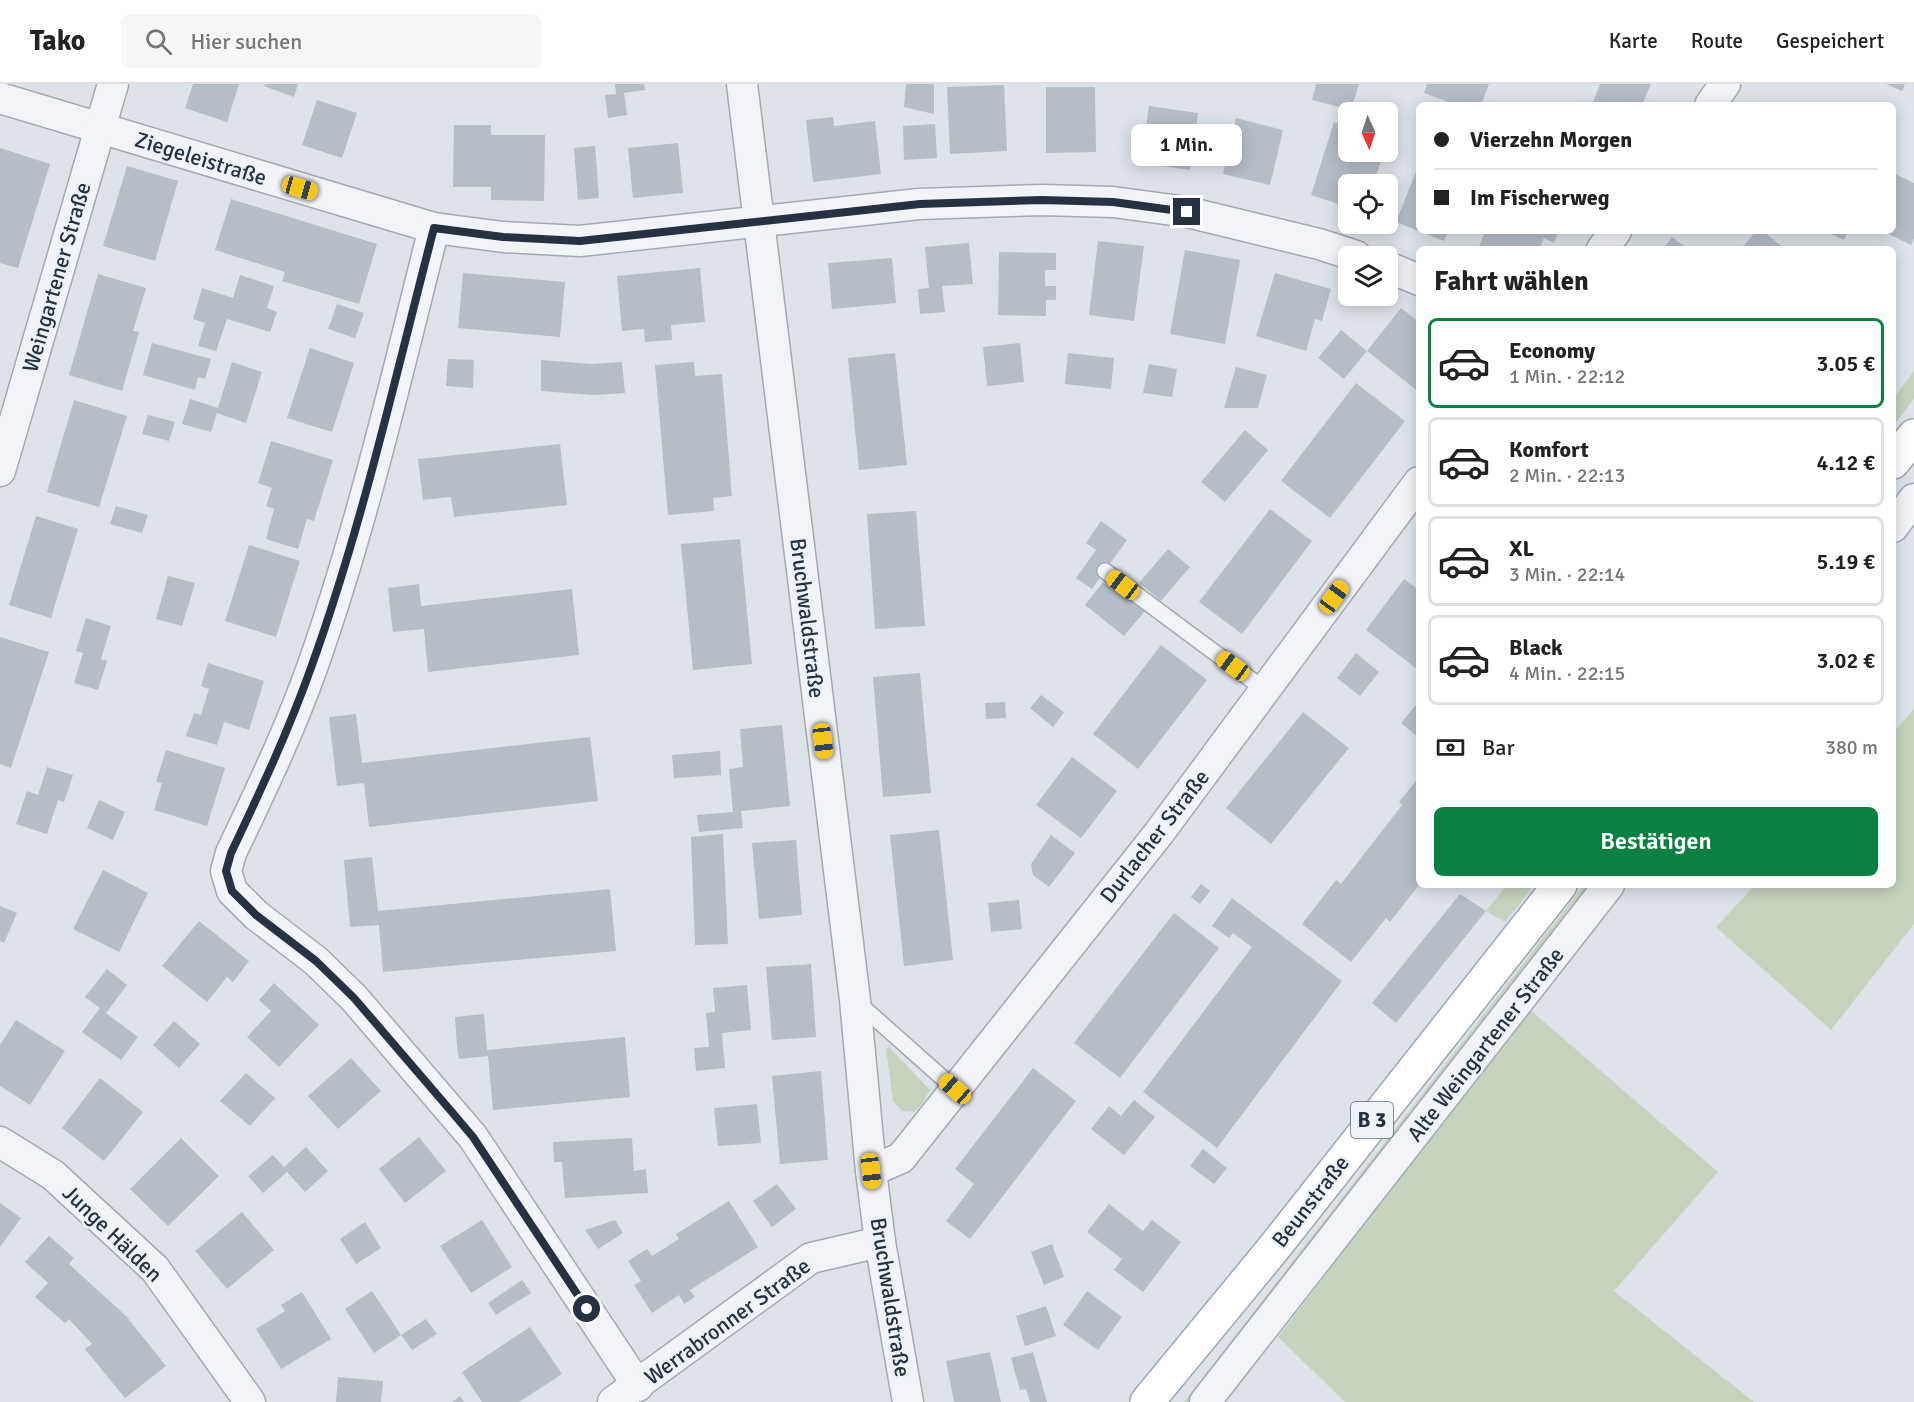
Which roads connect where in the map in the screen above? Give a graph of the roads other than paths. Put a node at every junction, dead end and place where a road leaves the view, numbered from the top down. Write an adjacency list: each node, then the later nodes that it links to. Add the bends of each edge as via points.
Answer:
1 (113, 84): 6 (street, Weingartener Straße)
2 (742, 84): 7 (street, Bruchwaldstraße)
3 (1725, 84): 5 (street)
4 (0, 98): 6 (street, Ziegeleistraße)
5 (1712, 102)
6 (99, 127): 8 (street, Ziegeleistraße); 16 (street, Weingartener Straße)
7 (759, 223): 8 (street, Ziegeleistraße, via 580,241); 11 (street, Ziegeleistraße, via 920,204 1113,202 1187,212); 24 (street, Bruchwaldstraße)
8 (434, 228): 29 (street, via 376,453 320,644 226,871 232,891 354,998 473,1137)
9 (1614, 234): 10 (street)
10 (1604, 246)
11 (1338, 250)
12 (1398, 271): 13 (street)
13 (1416, 279)
14 (1914, 436): 15 (main road)
15 (1896, 458)
16 (0, 471)
17 (1416, 486): 21 (street, Durlacher Straße)
18 (1914, 499): 19 (street)
19 (1896, 523)
20 (1105, 571): 21 (lane)
21 (1264, 690): 25 (street, Durlacher Straße, via 1159,833)
22 (1558, 888): 33 (main road, Beunstraße / B 3)
23 (1607, 888): 34 (street, Alte Weingartener Straße)
24 (855, 1000): 25 (lane); 27 (street, Bruchwaldstraße)
25 (955, 1089): 27 (street, Durlacher Straße, via 901,1158)
26 (0, 1142): 30 (street, Junge Hälden, via 53,1175 155,1269)
27 (871, 1171): 28 (street, Bruchwaldstraße)
28 (880, 1242): 29 (street, Werrabronner Straße, via 811,1258); 32 (street, Bruchwaldstraße)
29 (638, 1386): 31 (street, Werrabronner Straße)
30 (250, 1402)
31 (613, 1402)
32 (908, 1402)
33 (1147, 1402)
34 (1205, 1402)

